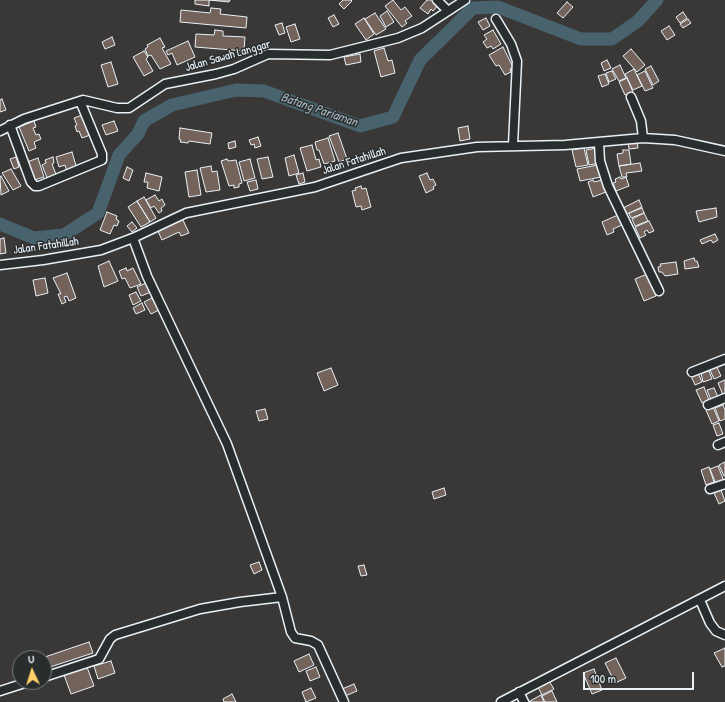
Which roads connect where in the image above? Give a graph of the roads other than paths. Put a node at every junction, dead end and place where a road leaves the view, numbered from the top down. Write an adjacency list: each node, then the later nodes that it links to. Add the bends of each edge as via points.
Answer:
1 (437, 0): 3 (street)
2 (465, 0): 3 (street, Jalan Sawah Langgar)
3 (447, 10): 6 (street, Jalan Sawah Langgar, via 430,24 417,30 363,48 330,55 268,54 216,74 164,84 129,108 117,108 91,100)
4 (496, 19): 11 (street, via 511,44 517,61)
5 (631, 97): 9 (street, via 641,121)
6 (80, 101): 7 (street, Jalan Sawah Langgar); 7 (street, via 102,154 102,160 39,186 31,182)
7 (10, 125): 8 (street, Jalan Sawah Langgar)
8 (0, 131)
9 (643, 138): 10 (street, Jalan Fatahillah); 12 (street, Jalan Fatahillah, via 675,140)
10 (598, 143): 11 (street, Jalan Fatahillah); 15 (street, via 600,161 608,186)
11 (513, 145): 13 (street, Jalan Fatahillah, via 477,147 401,158 315,187 186,213)
12 (725, 152)
13 (133, 238): 14 (street, Jalan Fatahillah, via 91,252); 23 (street, via 145,271 227,444)
14 (0, 265)
15 (659, 290)
16 (725, 359): 17 (street)
17 (692, 372)
18 (725, 398): 19 (street)
19 (708, 406)
20 (725, 484): 21 (street)
21 (710, 489)
22 (725, 586): 24 (street)
23 (282, 597): 26 (street, via 200,609 114,635 99,659); 30 (street, via 293,636 318,646)
24 (700, 600): 25 (street, via 716,631); 29 (street)
25 (725, 635)
26 (52, 674)
27 (12, 687): 28 (street)
28 (0, 691)
29 (519, 692): 31 (street); 32 (street)
30 (344, 702)
31 (501, 702)
32 (524, 702)

